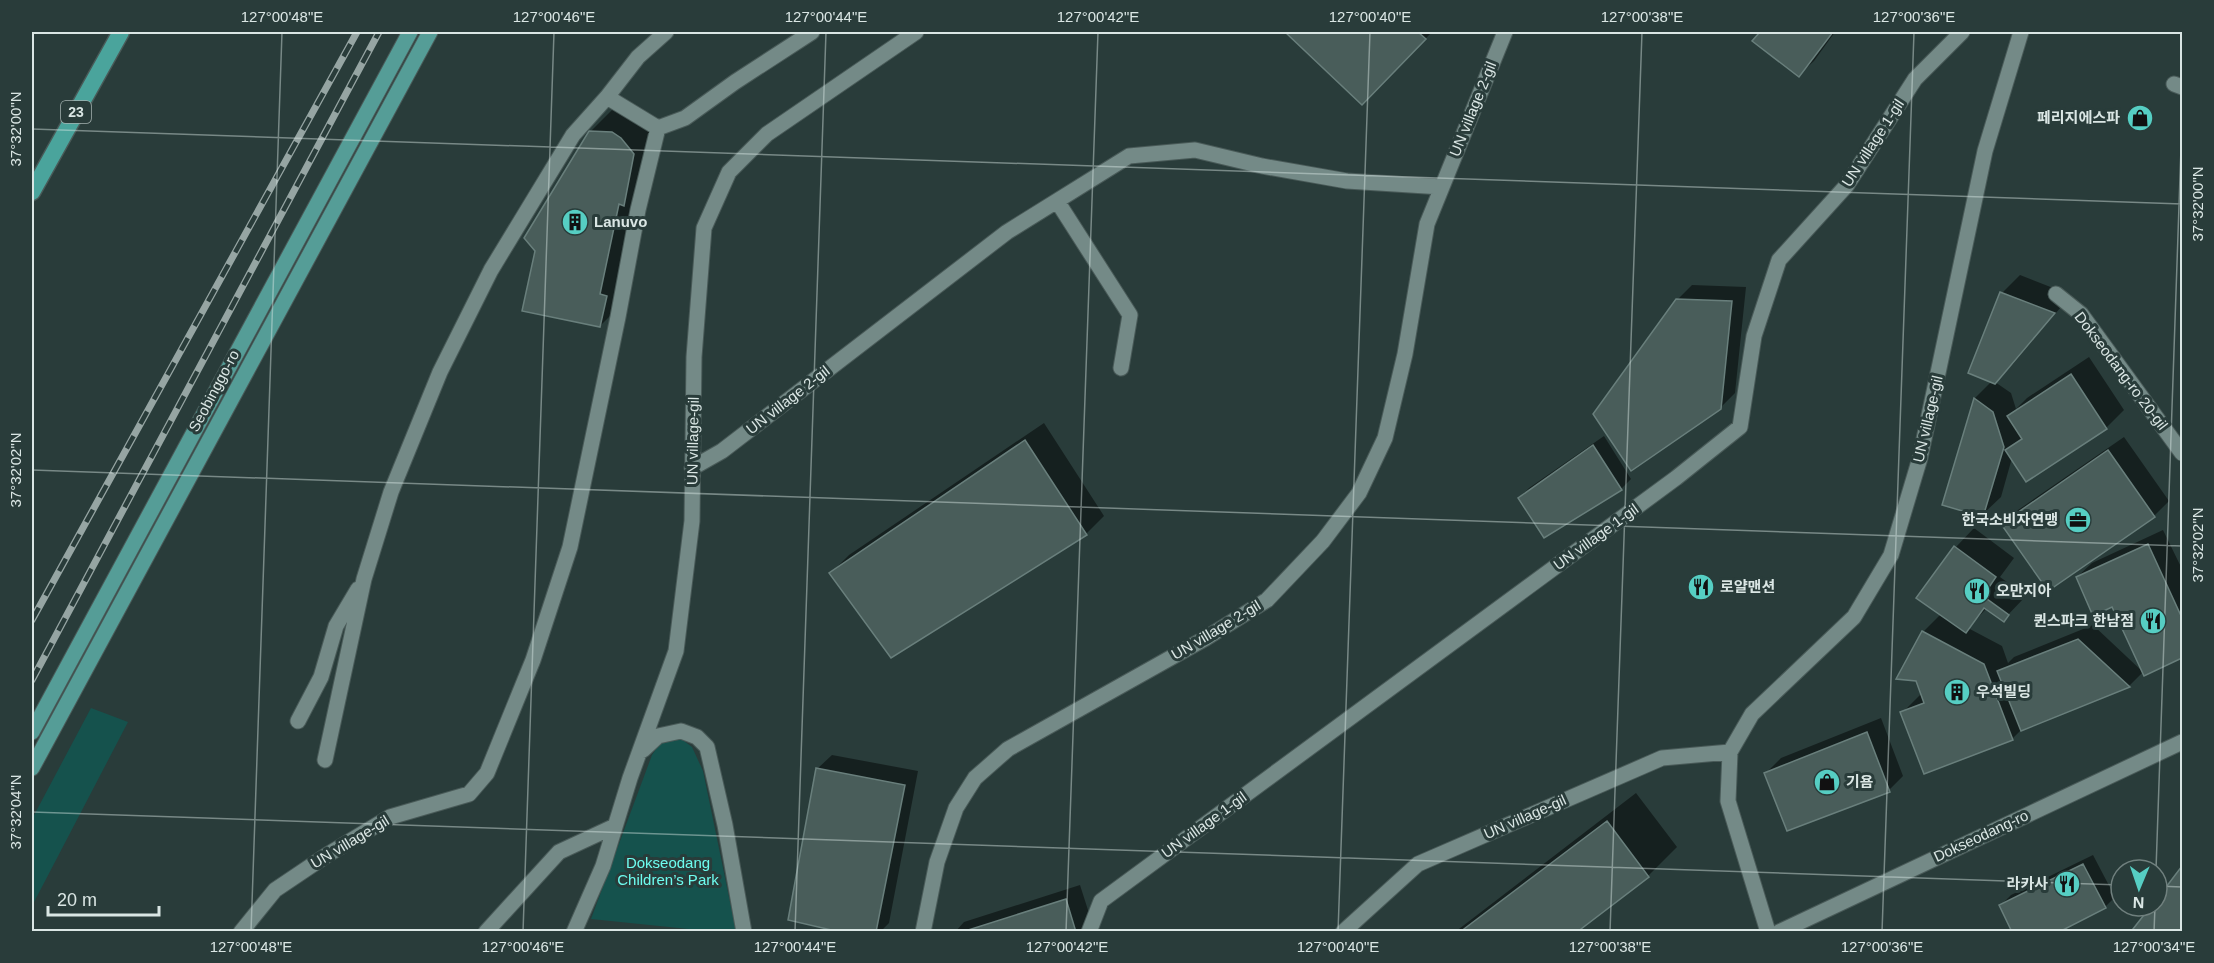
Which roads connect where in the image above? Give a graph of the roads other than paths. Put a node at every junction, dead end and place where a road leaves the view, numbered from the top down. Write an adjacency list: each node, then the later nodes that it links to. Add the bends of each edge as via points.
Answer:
1 (121, 32): 13 (highway, 23)
2 (410, 32): 21 (main road, Seobinggo-ro)
3 (429, 32): 26 (main road, Seobinggo-ro)
4 (666, 32): 10 (street, via 638,57)
5 (812, 32): 11 (street, via 685,118)
6 (915, 32): 18 (street, UN village-gil, via 767,134 729,172 704,228 694,357)
7 (1505, 32): 12 (street, UN village 2-gil)
8 (1962, 32): 33 (street, UN village 1-gil, via 1915,79 1847,185 1779,261 1754,336 1740,427 1101,901)
9 (2020, 32): 24 (street, UN village-gil, via 1985,151 1920,458 1891,555 1854,616 1752,714)
10 (608, 97): 11 (street); 19 (street, via 573,135 491,270 440,372 391,492)
11 (658, 128): 28 (street, UN village-gil, via 570,547 533,660 488,773 469,794 390,817 327,855 275,890)
12 (1442, 187): 14 (street, UN village 2-gil, via 1347,182 1195,150 1129,156); 32 (street, UN village 2-gil, via 1427,224 1405,354 1384,438 1359,494 1323,541 1267,600 1008,749 975,778 956,808 937,862)
13 (32, 192)
14 (1057, 201): 16 (street, via 1130,315); 18 (street, UN village 2-gil, via 1007,232 722,451)
15 (2056, 294): 17 (street, Dokseodang-ro 20-gil, via 2081,314)
16 (1121, 368)
17 (2182, 453)
18 (692, 468): 23 (street, UN village-gil, via 692,521 676,651)
19 (364, 579): 20 (street, via 336,626 321,677); 25 (street)
20 (298, 721)
21 (32, 732)
22 (2182, 742): 36 (street, Dokseodang-ro)
23 (641, 751): 27 (street, UN village-gil); 31 (street, via 658,736 681,731 697,736 707,747)
24 (1730, 752): 34 (street, UN village-gil, via 1662,758 1418,864); 35 (street, UN village-gil, via 1728,801)
25 (325, 760)
26 (32, 768)
27 (615, 826): 29 (street, via 559,852); 30 (street, UN village-gil, via 603,866)
28 (241, 932)
29 (486, 932)
30 (574, 932)
31 (744, 932)
32 (923, 932)
33 (1089, 932)
34 (1343, 932)
35 (1768, 932)
36 (1779, 932)

